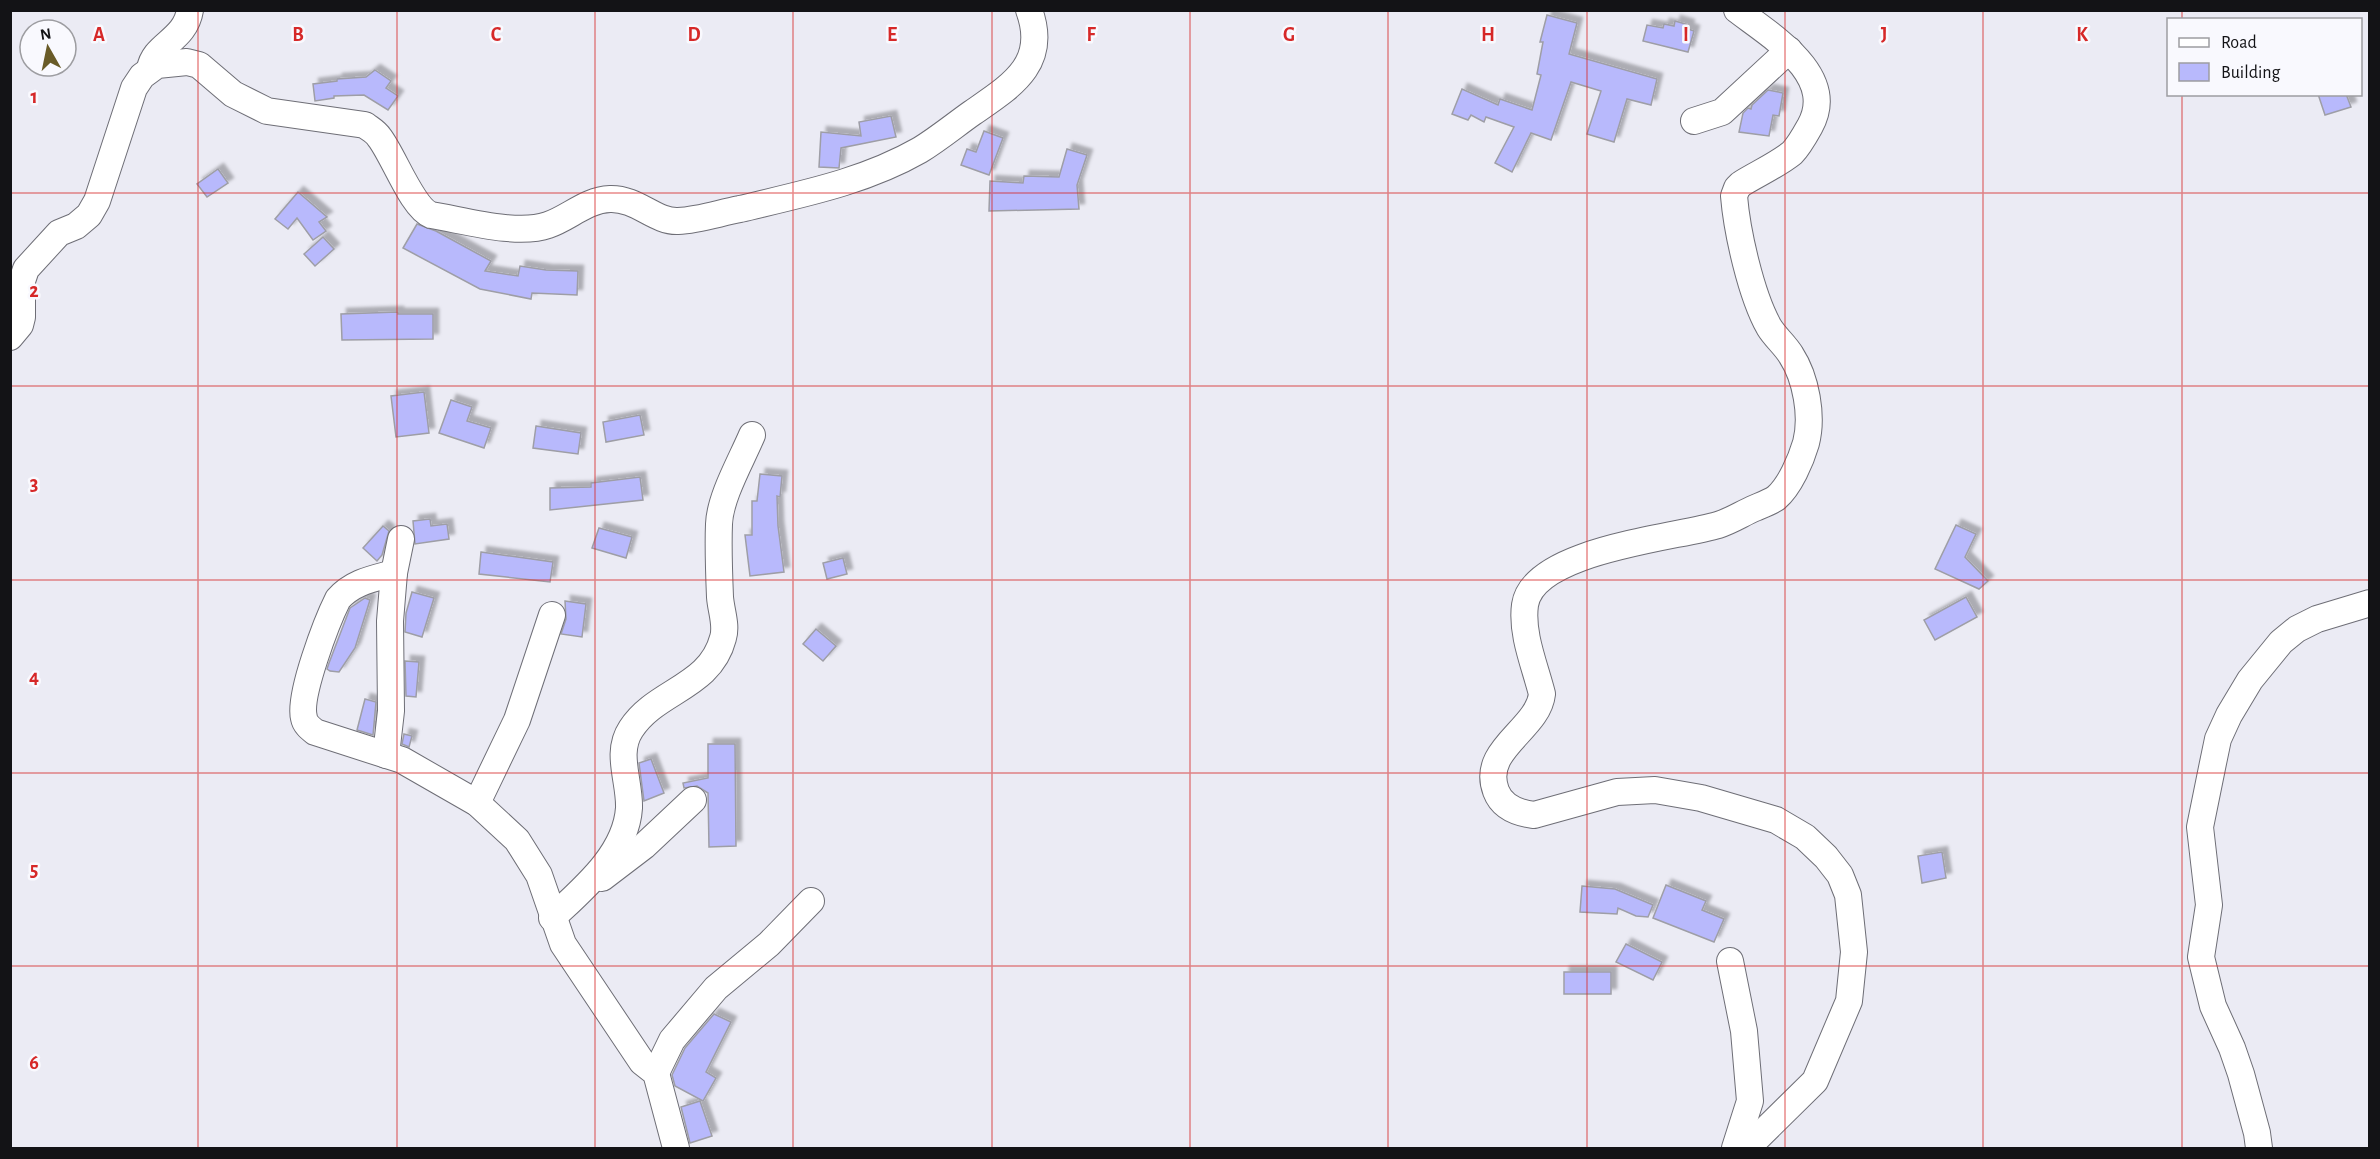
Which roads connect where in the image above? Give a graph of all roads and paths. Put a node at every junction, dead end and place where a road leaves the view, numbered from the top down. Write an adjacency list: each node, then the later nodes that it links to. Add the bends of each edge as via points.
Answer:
1 (190, 10): 5 (street, via 184,29 156,54)
2 (1029, 10): 5 (street, via 1036,39 1024,71 1000,93 921,149 857,179 698,219 675,221 615,199 583,206 538,227 509,227 431,214 424,211 409,189 378,134 365,125 267,111 233,94 199,65 171,63)
3 (1737, 10): 4 (street)
4 (1789, 50): 6 (street, via 1722,112); 23 (street, via 1810,75 1817,102 1815,118 1792,152 1741,184 1734,196 1750,279 1769,327 1791,355 1803,380 1808,404 1807,441 1775,499 1719,524 1578,558 1546,575 1532,589 1525,604 1526,632 1541,703 1506,745 1492,782 1504,804 1521,813 1534,814 1617,792 1654,790 1701,798 1776,820 1805,837 1840,875 1848,895 1854,952 1849,1001 1815,1081)
5 (150, 69): 7 (street, via 134,88 89,216 59,233 26,269 22,317)
6 (1694, 121)
7 (10, 337)
8 (752, 435): 16 (street, via 719,522 724,636 718,652 696,679 656,704 629,732 623,747 628,789 624,832)
9 (400, 538): 10 (street)
10 (394, 573): 13 (street, via 391,711); 13 (street, via 356,584 338,599 306,688 303,707 307,726 315,732)
11 (2370, 603): 24 (street, via 2317,619 2280,642 2229,715 2213,763 2200,827 2209,905 2201,957 2213,1006 2241,1074)
12 (552, 615): 15 (street, via 518,720)
13 (386, 755): 15 (street, via 402,760)
14 (693, 800): 16 (street, via 613,871)
15 (477, 803): 18 (street, via 516,840 539,875)
16 (588, 884): 18 (street)
17 (811, 901): 20 (street, via 769,944 716,988 672,1040)
18 (552, 918): 20 (street, via 563,944 606,1010 642,1062)
19 (1730, 961): 22 (street, via 1744,1031 1750,1101)
20 (656, 1073): 21 (street)
21 (676, 1149)
22 (1736, 1149)
23 (1747, 1149)
24 (2259, 1149)

